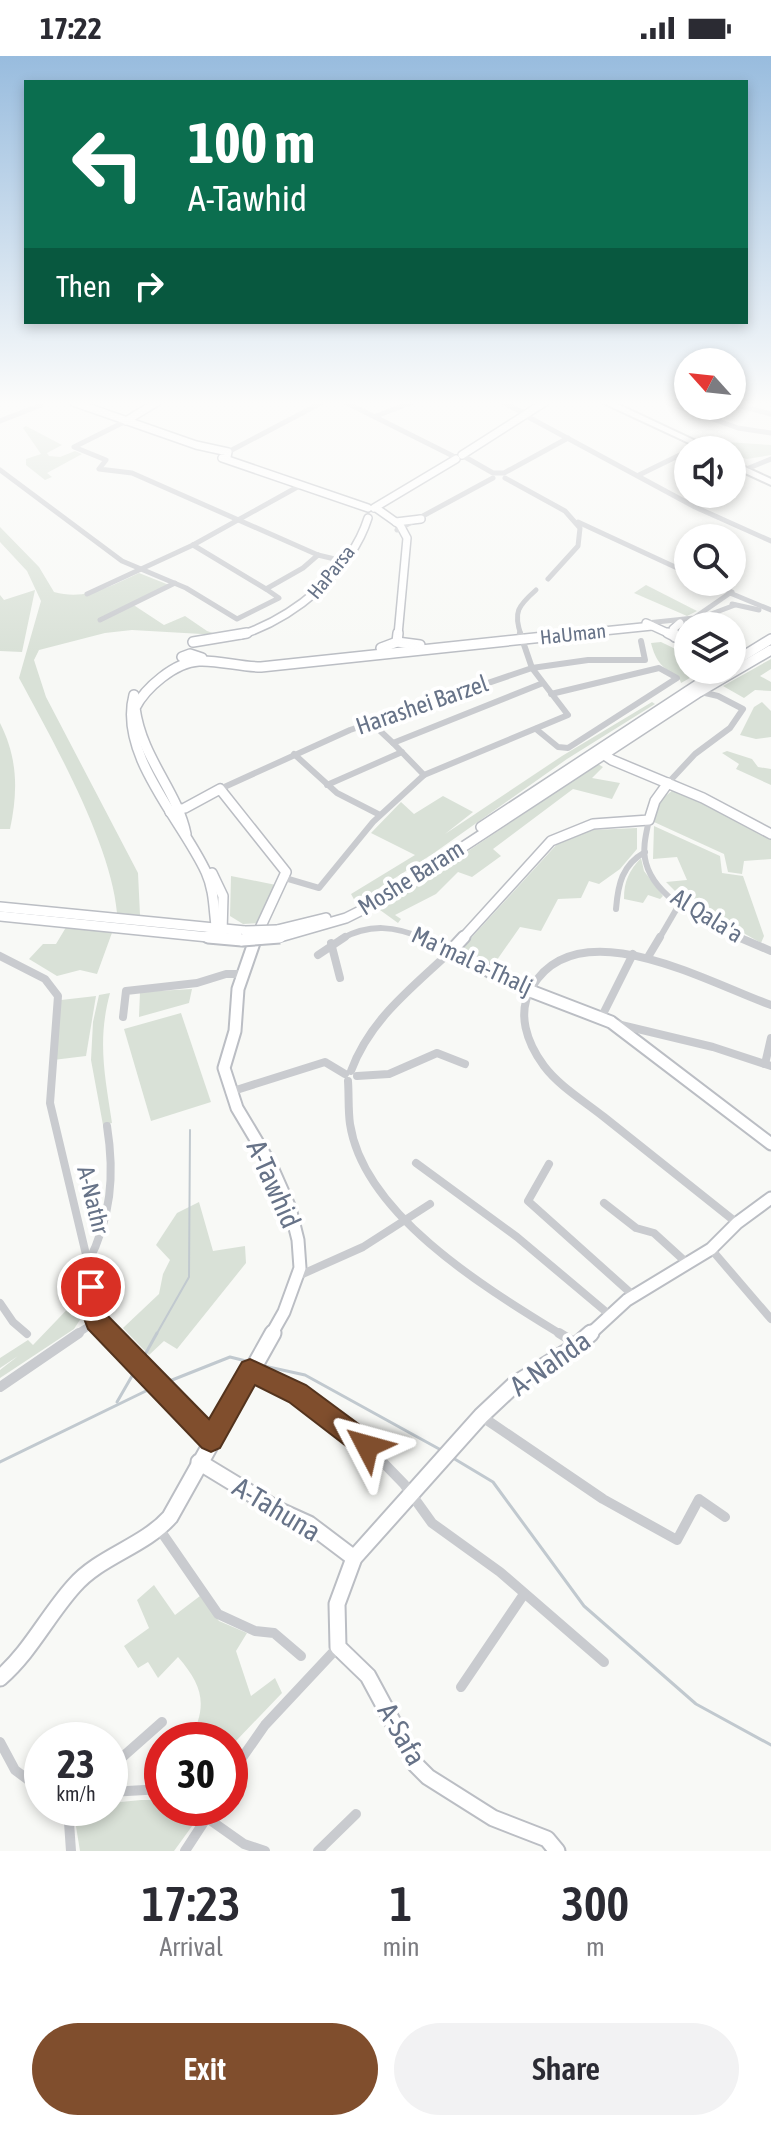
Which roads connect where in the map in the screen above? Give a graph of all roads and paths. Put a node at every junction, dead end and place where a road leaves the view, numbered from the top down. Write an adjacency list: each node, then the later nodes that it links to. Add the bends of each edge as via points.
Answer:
1 (21, 486): 21 (street)
2 (161, 486): 10 (street)
3 (300, 486): 10 (street)
4 (303, 486): 9 (street)
5 (416, 486): 9 (street)
6 (476, 486): 11 (street)
7 (523, 486): 12 (street)
8 (658, 486): 15 (street)
9 (372, 513): 13 (street); 19 (street, HaParsa)
10 (240, 520): 16 (street); 17 (street)
11 (422, 520): 13 (street); 14 (street)
12 (578, 522): 20 (street); 22 (street, via 578,546)
13 (399, 527): 14 (street); 18 (street)
14 (407, 541): 18 (street)
15 (771, 541)
16 (193, 545): 21 (street); 24 (street)
17 (318, 555): 19 (street); 24 (street)
18 (406, 557): 44 (street)
19 (343, 561): 48 (street, HaParsa, via 313,598 284,618 241,635 193,642)
20 (674, 566)
21 (140, 571): 23 (street); 26 (street)
22 (548, 579)
23 (175, 583): 24 (street, via 237,619 279,598); 35 (street)
24 (266, 589)
25 (536, 590): 38 (street, via 515,610)
26 (87, 594)
27 (722, 596): 30 (street)
28 (728, 596): 30 (street, HaUman)
29 (739, 596): 31 (street)
30 (724, 598): 32 (street); 37 (street, HaUman, via 694,618)
31 (746, 600): 32 (street, HaUman); 34 (street)
32 (736, 605): 33 (street, HaUman); 34 (street)
33 (720, 612)
34 (771, 613)
35 (100, 620)
36 (674, 623): 37 (street, HaUman)
37 (646, 625): 38 (street); 39 (street, HaUman); 40 (street); 43 (street)
38 (520, 637): 39 (street, HaUman); 44 (street, HaUman); 46 (street)
39 (543, 637): 46 (street, via 527,642)
40 (674, 637)
41 (771, 639): 47 (street, Moshe Baram)
42 (641, 641): 50 (street, Harashei Barzel, via 645,660 588,660)
43 (674, 642)
44 (399, 647): 48 (street, HaUman, via 260,667)
45 (771, 650): 49 (street, Moshe Baram)
46 (524, 652): 50 (street)
47 (748, 653)
48 (190, 658): 69 (street, via 141,689 128,708 152,780)
49 (746, 661)
50 (532, 668): 51 (street); 62 (street, Harashei Barzel)
51 (543, 683): 55 (street); 58 (street)
52 (696, 684): 60 (street, Moshe Baram)
53 (710, 684): 54 (street, Moshe Baram)
54 (699, 692): 59 (street, Moshe Baram); 66 (street, via 743,709 730,728)
55 (551, 694): 57 (street, via 568,715); 57 (street, via 659,668 677,678 568,748 558,747)
56 (377, 728): 58 (street)
57 (536, 729): 65 (street)
58 (393, 743): 61 (street)
59 (620, 743): 60 (street, Moshe Baram); 63 (street)
60 (603, 751): 63 (street); 64 (street); 86 (street, Moshe Baram, bridge, via 371,906 321,927 278,934)
61 (402, 752): 65 (street); 67 (street)
62 (294, 754): 67 (street); 68 (street, Harashei Barzel)
63 (622, 760): 64 (street)
64 (632, 767): 66 (street)
65 (424, 775): 70 (street)
66 (668, 783): 71 (street); 72 (street)
67 (327, 785): 70 (street)
68 (220, 789): 69 (street, Harashei Barzel); 77 (street, via 274,854)
69 (175, 810): 76 (street)
70 (380, 815): 77 (street, via 319,888)
71 (649, 820): 75 (street); 88 (street, via 593,824 551,841)
72 (760, 827): 73 (street); 74 (street)
73 (771, 827)
74 (771, 834)
75 (645, 852): 78 (street, Al Qala'a, via 649,870); 81 (street, via 622,873)
76 (201, 860): 80 (street); 86 (street, via 223,896)
77 (285, 878): 94 (street, A-Tawhid)
78 (680, 903): 89 (street, Al Qala'a); 93 (street)
79 (0, 907): 83 (street, Moshe Baram)
80 (216, 908): 85 (street); 86 (street)
81 (616, 909)
82 (0, 916): 83 (street, Moshe Baram)
83 (98, 921): 84 (street, Moshe Baram)
84 (148, 927): 85 (street, Moshe Baram); 86 (street, Moshe Baram)
85 (188, 927): 86 (street, Moshe Baram)
86 (219, 933)
87 (331, 943): 88 (street, Ma'mal a-Thalj, via 366,928 390,925); 91 (street, Ma'mal a-Thalj); 95 (street)
88 (451, 951): 96 (street, Ma'mal a-Thalj); 103 (street, via 381,1019 358,1051)
89 (771, 951)
90 (633, 954): 93 (street); 96 (street, via 572,955 543,971); 99 (street)
91 (318, 955)
92 (0, 956): 115 (street, A-Nathr, via 45,979 58,996 50,1103)
93 (648, 957): 97 (street)
94 (243, 974): 98 (street, via 126,991); 104 (street, A-Tawhid, via 224,1068)
95 (340, 978)
96 (529, 991): 99 (street, Ma'mal a-Thalj); 113 (street, via 524,1013 529,1043 551,1075)
97 (771, 1005)
98 (123, 1017)
99 (606, 1020): 102 (street); 106 (street, Ma'mal a-Thalj)
100 (771, 1038): 102 (street)
101 (465, 1064): 103 (street, via 439,1053 400,1073)
102 (768, 1065)
103 (350, 1076): 104 (street, via 325,1062); 112 (street, via 348,1126 355,1147)
104 (230, 1092): 117 (street, A-Tawhid, via 290,1208 300,1255)
105 (107, 1126): 115 (street, via 114,1165 110,1215)
106 (771, 1144)
107 (416, 1163): 120 (street, via 517,1237)
108 (549, 1164): 118 (street, via 528,1201)
109 (771, 1198): 113 (street, A-Nahda)
110 (604, 1203): 116 (street, via 636,1228 654,1233)
111 (430, 1204): 112 (street)
112 (405, 1221): 117 (street, via 334,1263); 124 (street, via 470,1276)
113 (737, 1223): 114 (street, A-Nahda)
114 (711, 1249): 116 (street, A-Nahda); 121 (street)
115 (88, 1263): 122 (street, A-Nathr)
116 (687, 1263): 118 (street, A-Nahda)
117 (298, 1276): 125 (street, A-Tawhid)
118 (634, 1296): 120 (street, A-Nahda)
119 (0, 1303): 123 (street)
120 (611, 1316): 124 (street, A-Nahda)
121 (771, 1319)
122 (97, 1321): 126 (street); 128 (street)
123 (27, 1334)
124 (578, 1344): 127 (street, A-Nahda, via 515,1384)
125 (250, 1371): 128 (street, A-Tawhid); 130 (street, via 298,1393 329,1415 367,1446)
126 (0, 1387)
127 (481, 1416): 130 (street, A-Nahda); 131 (street, via 603,1499 677,1540 699,1499)
128 (211, 1440): 129 (street, A-Tawhid)
129 (199, 1462): 132 (street, A-Tawhid); 133 (street, A-Tahuna, via 309,1524)
130 (411, 1495): 133 (street, A-Nahda); 134 (street, via 432,1523)
131 (725, 1517)
132 (160, 1530): 136 (street, via 218,1614 255,1631 274,1633); 138 (street, A-Tawhid, via 75,1585 22,1659)
133 (354, 1558): 135 (street, via 337,1604)
134 (524, 1594): 137 (street); 139 (street)
135 (338, 1647): 142 (street); 153 (street, A-Safa, via 368,1676 416,1765 428,1777 493,1818 547,1839)
136 (301, 1656)
137 (604, 1662)
138 (0, 1678)
139 (461, 1687)
140 (144, 1738): 143 (street)
141 (0, 1742): 144 (street)
142 (248, 1749)
143 (128, 1752)
144 (24, 1777)
145 (356, 1814): 152 (street)
146 (69, 1826): 149 (street)
147 (201, 1826): 150 (street)
148 (224, 1826): 151 (street, via 244,1844)
149 (71, 1851)
150 (185, 1851)
151 (265, 1851)
152 (318, 1851)
153 (557, 1851)

